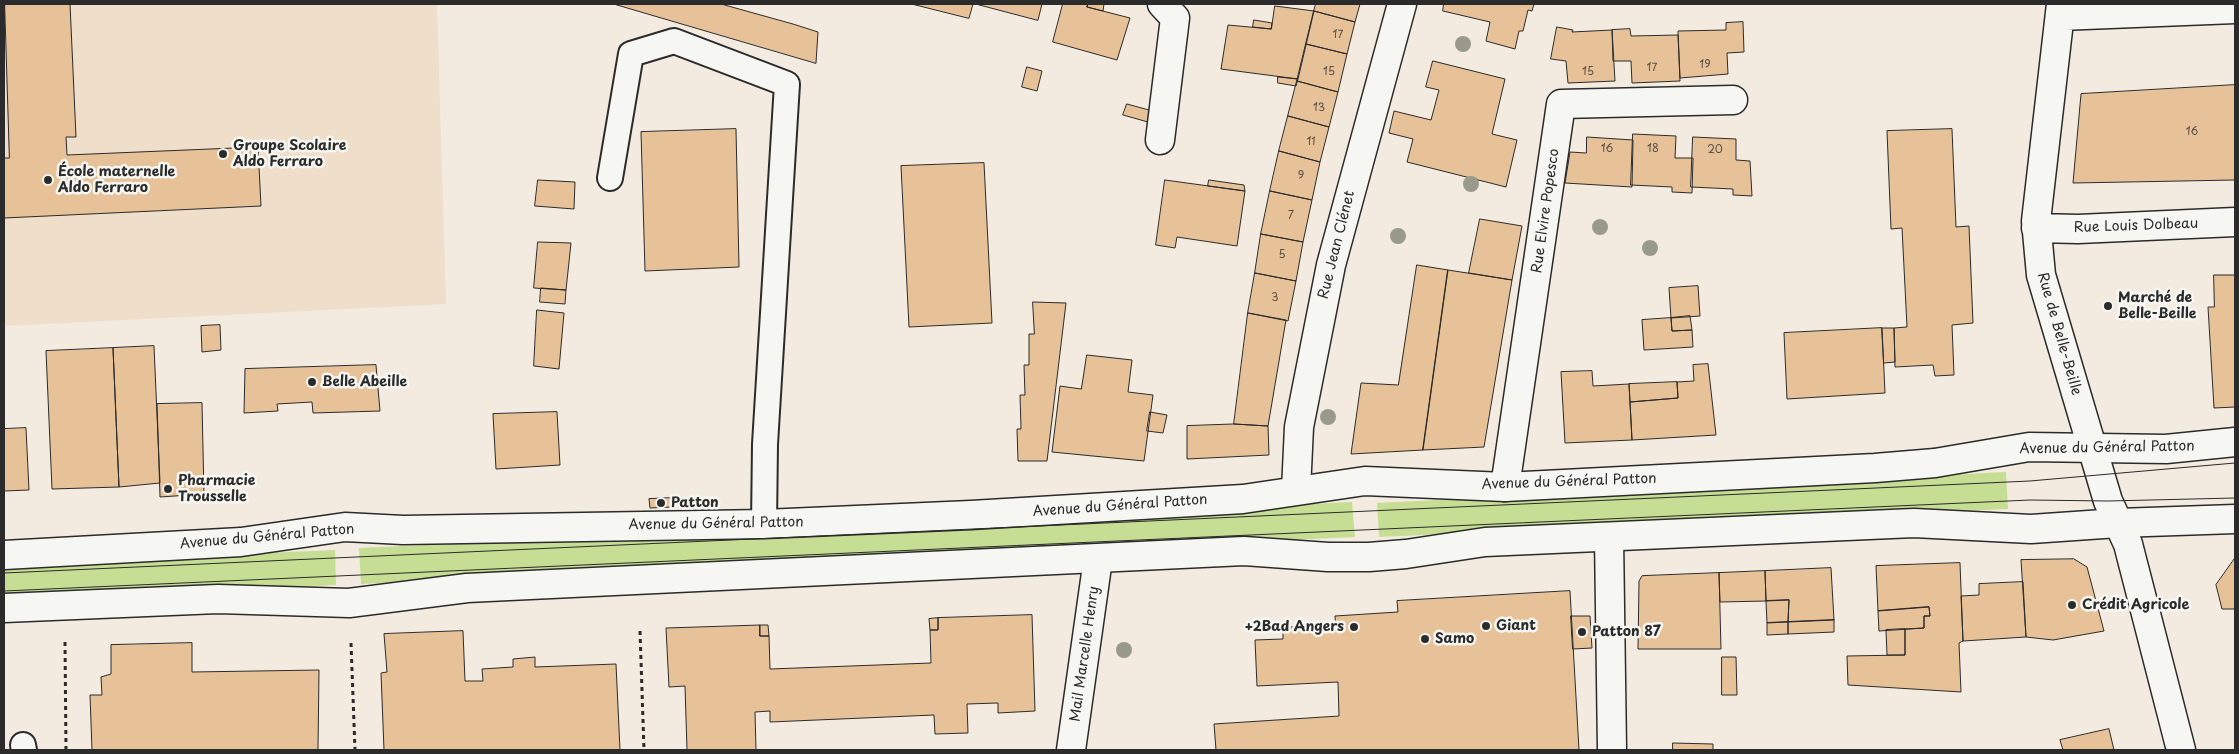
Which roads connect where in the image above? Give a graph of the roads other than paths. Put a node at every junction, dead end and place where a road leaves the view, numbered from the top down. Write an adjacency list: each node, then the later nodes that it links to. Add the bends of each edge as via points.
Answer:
1 (1162, 4): 6 (street, via 1175,18)
2 (1402, 4): 13 (street, Rue Jean Clénet, via 1331,265 1299,427)
3 (2235, 9): 4 (street)
4 (2060, 10): 9 (street, Rue de Belle-Beille)
5 (1733, 100): 12 (street, Rue Elvire Popesco, via 1562,104)
6 (1160, 140)
7 (610, 178): 16 (lane, via 631,54 674,41 787,84 765,444)
8 (2235, 222): 9 (street, Rue Louis Dolbeau)
9 (2036, 228): 11 (street, Rue de Belle-Beille, via 2041,275)
10 (2235, 442): 11 (street, Avenue du Général Patton, via 2166,449)
11 (2093, 449): 12 (street, Avenue du Général Patton, via 2029,447 1935,463 1875,468); 15 (street, Rue de Belle-Beille)
12 (1505, 487): 13 (street, Avenue du Général Patton, via 1365,482)
13 (1296, 490): 16 (street, Avenue du Général Patton, via 1243,499 971,516)
14 (2235, 519): 15 (street)
15 (2118, 522): 17 (street, via 2031,529 1914,523); 23 (street, Rue de Belle-Beille, via 2128,544)
16 (764, 524): 18 (street, Avenue du Général Patton, via 403,530 345,527 241,542)
17 (1609, 537): 19 (street, via 1485,542 1370,557 1244,552); 22 (street)
18 (4, 555)
19 (1098, 558): 20 (street, via 467,588 348,604 218,599); 21 (street, Mail Marcelle Henry)
20 (4, 608)
21 (1071, 750)
22 (1612, 750)
23 (2181, 750)

